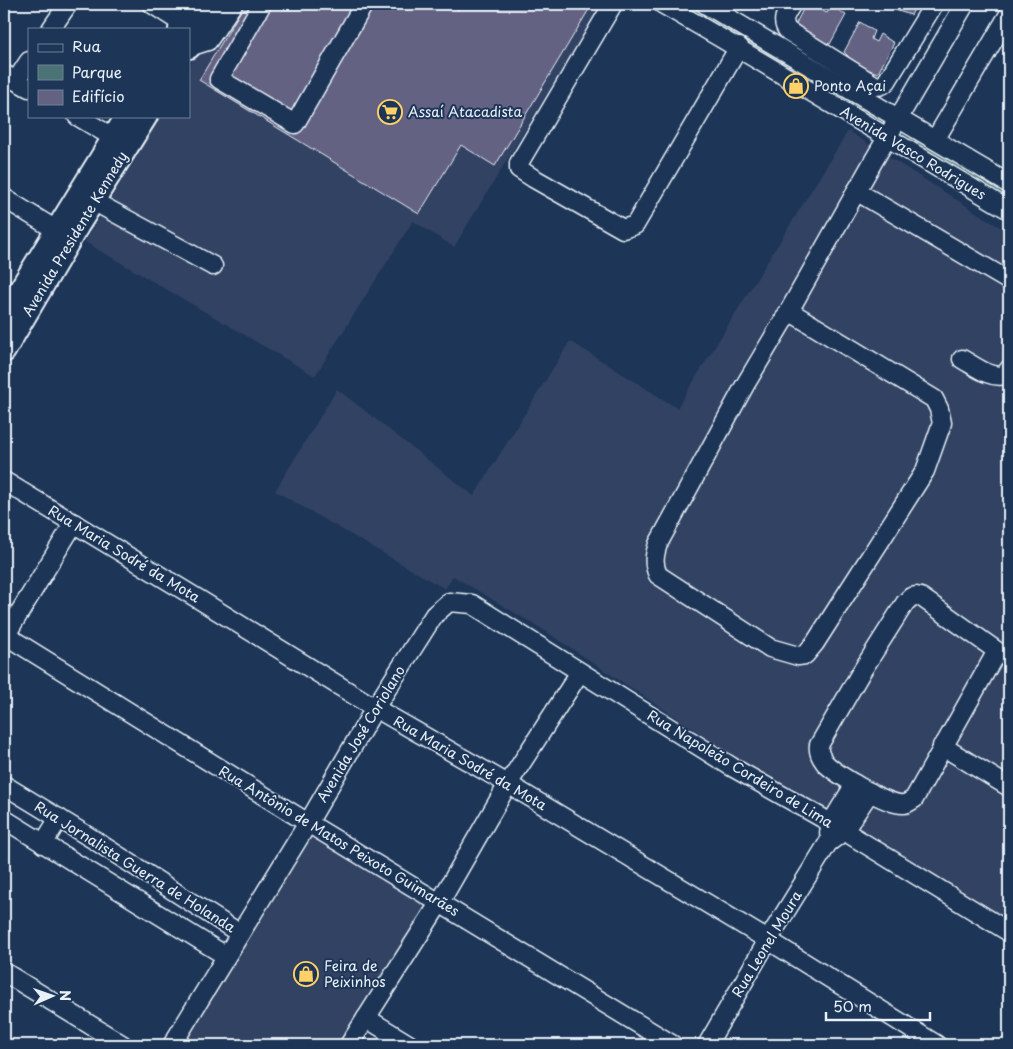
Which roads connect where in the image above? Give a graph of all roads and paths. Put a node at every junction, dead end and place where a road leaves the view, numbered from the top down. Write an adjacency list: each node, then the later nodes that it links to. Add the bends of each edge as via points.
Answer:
1 (68, 4): 16 (street)
2 (152, 4): 15 (street)
3 (195, 4): 15 (main road)
4 (216, 4): 17 (main road)
5 (233, 4): 19 (street, via 208,42)
6 (262, 4): 7 (street, via 219,79 295,124)
7 (364, 4)
8 (613, 4): 20 (street, via 519,163 519,169 623,229 635,225)
9 (662, 4): 20 (street, Avenida Vasco Rodrigues)
10 (705, 4): 22 (street, Avenida Vasco Rodrigues)
11 (792, 4): 18 (street, via 783,24 788,31)
12 (934, 4): 23 (street, via 884,85 876,86)
13 (965, 4): 29 (street)
14 (1009, 14): 32 (street)
15 (181, 26)
16 (52, 28)
17 (190, 45)
18 (812, 46): 22 (street); 23 (street)
19 (190, 47)
20 (739, 48): 31 (street, Avenida Vasco Rodrigues)
21 (28, 63): 25 (street)
22 (809, 66): 24 (street, Avenida Vasco Rodrigues)
23 (847, 68): 24 (street)
24 (830, 78): 29 (street, Avenida Vasco Rodrigues)
25 (16, 81)
26 (80, 118): 30 (street)
27 (126, 118): 30 (main road, Avenida Presidente Kennedy)
28 (145, 118): 36 (main road, Avenida Presidente Kennedy)
29 (897, 118): 31 (street); 32 (street, Avenida Vasco Rodrigues)
30 (114, 138): 38 (main road, Avenida Presidente Kennedy)
31 (886, 138): 34 (street); 37 (street, Avenida Vasco Rodrigues)
32 (935, 140): 33 (street, Avenida Vasco Rodrigues)
33 (1009, 184)
34 (856, 192): 40 (street); 41 (street)
35 (4, 198): 38 (street)
36 (93, 201): 39 (street); 43 (main road, Avenida Presidente Kennedy)
37 (1009, 210)
38 (56, 230): 42 (main road, Avenida Presidente Kennedy)
39 (213, 266)
40 (1009, 281)
41 (789, 311): 41 (street, via 934,400 940,409 942,422 925,471 815,642 805,655 798,656 770,648 658,575 654,558 684,494)
42 (4, 313)
43 (4, 351)
44 (962, 359): 45 (street, via 996,377 1005,375)
45 (1009, 369)
46 (4, 481): 47 (street, Rua Maria Sodré da Mota)
47 (74, 524): 49 (street); 51 (street, Rua Maria Sodré da Mota)
48 (472, 604): 50 (street, Rua Napoleão Cordeiro de Lima); 51 (street, Avenida José Coriolano, via 449,602 434,615)
49 (4, 636): 59 (street, Rua Antônio de Matos Peixoto Guimarães)
50 (580, 672): 53 (street); 60 (street, Rua Napoleão Cordeiro de Lima, via 732,767)
51 (375, 708): 53 (street, Rua Maria Sodré da Mota); 59 (street, Avenida José Coriolano)
52 (942, 746): 55 (street); 56 (street, via 914,799 905,804 895,803); 56 (street, via 997,651 916,596 905,603 819,745 818,751 825,762)
53 (508, 784): 64 (street); 67 (street, Rua Maria Sodré da Mota)
54 (4, 785): 57 (street, Rua Jornalista Guerra de Holanda)
55 (1009, 786)
56 (863, 788): 60 (street)
57 (59, 818): 61 (street); 62 (street, Rua Jornalista Guerra de Holanda)
58 (4, 819): 61 (street, Rua Jornalista Guerra de Holanda)
59 (308, 823): 64 (street, Rua Antônio de Matos Peixoto Guimarães); 66 (street, Avenida José Coriolano)
60 (837, 827): 65 (street, Rua Napoleão Cordeiro de Lima); 67 (street, Rua Leonel Moura)
61 (43, 844): 63 (street, Rua Jornalista Guerra de Holanda)
62 (150, 875): 63 (street); 66 (street, Rua Jornalista Guerra de Holanda)
63 (133, 900): 68 (street, Rua Jornalista Guerra de Holanda)
64 (440, 902): 70 (street); 75 (street, Rua Antônio de Matos Peixoto Guimarães)
65 (1009, 932)
66 (239, 933): 68 (street, Avenida José Coriolano)
67 (768, 940): 76 (street, Rua Leonel Moura); 77 (street, Rua Maria Sodré da Mota)
68 (226, 956): 72 (street, Avenida José Coriolano)
69 (4, 972): 71 (street)
70 (366, 1018): 73 (street); 74 (street)
71 (122, 1045)
72 (172, 1045)
73 (349, 1045)
74 (410, 1045)
75 (673, 1045)
76 (707, 1045)
77 (938, 1045)

